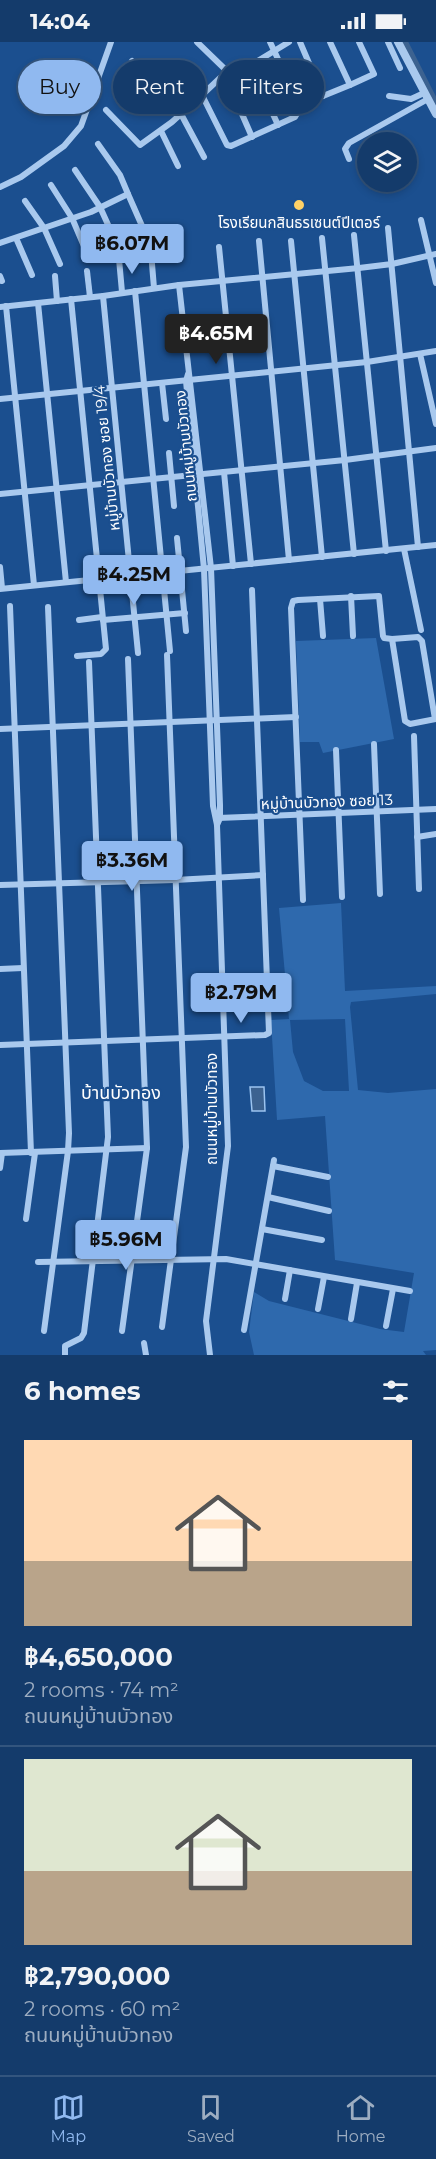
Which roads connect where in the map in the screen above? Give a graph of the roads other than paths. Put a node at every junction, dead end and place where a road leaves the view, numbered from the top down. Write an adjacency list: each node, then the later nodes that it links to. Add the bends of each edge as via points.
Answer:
1 (111, 42): 36 (street, via 81,126 64,146 21,177)
2 (197, 42): 10 (street, via 230,74)
3 (270, 42): 10 (street)
4 (289, 42): 10 (street)
5 (300, 42): 12 (street)
6 (330, 42): 15 (street)
7 (359, 42): 15 (street, via 374,74)
8 (388, 42): 13 (street)
9 (398, 42): 19 (street)
10 (274, 50): 11 (street)
11 (279, 60)
12 (308, 60)
13 (400, 68)
14 (218, 80): 16 (street)
15 (350, 85): 17 (street)
16 (206, 91)
17 (324, 96)
18 (389, 96): 19 (street)
19 (426, 96): 26 (street); 32 (street, via 350,143 345,149)
20 (206, 103): 29 (street, via 226,144 231,146)
21 (106, 110): 28 (street, via 140,145)
22 (181, 114): 28 (street); 31 (street)
23 (242, 114): 29 (street)
24 (273, 114): 27 (street)
25 (297, 114): 27 (street)
26 (436, 114)
27 (278, 125): 29 (street)
28 (161, 131): 33 (street)
29 (252, 137)
30 (98, 144): 37 (street)
31 (204, 157)
32 (349, 159)
33 (178, 165)
34 (75, 170): 39 (street)
35 (51, 185): 40 (street)
36 (0, 186)
37 (128, 194): 39 (street); 44 (street)
38 (25, 201): 42 (street)
39 (100, 207): 40 (street); 52 (street)
40 (72, 218): 42 (street); 55 (street)
41 (420, 220): 54 (street)
42 (44, 228): 46 (street); 57 (street)
43 (388, 228): 58 (street)
44 (146, 235)
45 (354, 235): 59 (street)
46 (16, 238): 50 (street); 63 (street)
47 (322, 238): 61 (street)
48 (259, 241): 65 (street)
49 (291, 241): 62 (street)
50 (0, 243)
51 (219, 247): 66 (street)
52 (119, 249)
53 (151, 252): 69 (street)
54 (433, 255): 58 (street); 67 (street)
55 (89, 258)
56 (119, 260): 71 (street)
57 (60, 264)
58 (392, 264): 59 (street); 80 (street)
59 (358, 268): 61 (street); 81 (street)
60 (87, 271): 73 (street)
61 (326, 271): 62 (street); 82 (street)
62 (294, 273): 65 (street); 83 (street)
63 (32, 275)
64 (55, 276): 75 (street)
65 (262, 278): 66 (street); 84 (street)
66 (223, 282): 68 (street); 85 (street)
67 (436, 283)
68 (179, 285): 69 (street); 86 (street, ถนนหมู่บ้านบัวทอง)
69 (154, 288): 70 (street)
70 (135, 291): 71 (street); 88 (street)
71 (122, 292): 72 (street)
72 (103, 296): 73 (street); 89 (street, หมู่บ้านบัวทอง ซอย 19/4)
73 (90, 297): 74 (street)
74 (71, 299): 75 (street); 90 (street)
75 (57, 301): 76 (street)
76 (38, 303): 77 (street); 91 (street)
77 (3, 307): 92 (street)
78 (436, 351): 79 (street)
79 (420, 354): 80 (street); 95 (street)
80 (400, 358): 81 (street); 98 (street)
81 (367, 362): 82 (street); 99 (street)
82 (335, 366): 83 (street); 100 (street)
83 (303, 369): 84 (street); 101 (street)
84 (271, 372): 85 (street); 102 (street)
85 (232, 375): 86 (street); 103 (street)
86 (189, 378): 87 (street); 105 (street, ถนนหมู่บ้านบัวทอง)
87 (162, 383): 88 (street); 94 (street)
88 (145, 385): 89 (street); 107 (street)
89 (112, 387): 90 (street); 108 (street, หมู่บ้านบัวทอง ซอย 19/4)
90 (80, 390): 91 (street); 109 (street)
91 (48, 395): 92 (street); 110 (street)
92 (15, 397): 93 (street); 111 (street)
93 (0, 399)
94 (166, 419)
95 (436, 424)
96 (436, 448): 98 (street)
97 (169, 453): 106 (street)
98 (409, 453): 99 (street); 116 (street)
99 (377, 456): 100 (street); 118 (street)
100 (345, 460): 101 (street); 119 (street)
101 (312, 462): 102 (street); 120 (street)
102 (280, 466): 103 (street); 121 (street)
103 (242, 470): 104 (street); 122 (street)
104 (224, 472): 105 (street); 123 (street)
105 (198, 474): 106 (street); 125 (street, ถนนหมู่บ้านบัวทอง)
106 (171, 476): 107 (street); 113 (street)
107 (154, 478): 108 (street); 127 (street)
108 (122, 481): 109 (street); 128 (street, หมู่บ้านบัวทอง ซอย 19/4)
109 (89, 485): 110 (street); 129 (street)
110 (57, 488): 111 (street); 130 (street)
111 (25, 491): 112 (street); 131 (street)
112 (0, 494)
113 (174, 506)
114 (177, 538): 126 (street)
115 (436, 545): 116 (street)
116 (418, 547): 117 (street)
117 (404, 549): 118 (street); 143 (street)
118 (386, 551): 119 (street)
119 (354, 554): 120 (street)
120 (322, 557): 121 (street)
121 (289, 560): 122 (street)
122 (251, 564): 123 (street)
123 (233, 566): 125 (street)
124 (0, 567): 132 (street)
125 (207, 569): 126 (street); 155 (street, ถนนหมู่บ้านบัวทอง)
126 (181, 571): 127 (street); 138 (street)
127 (163, 573): 128 (street); 139 (street)
128 (131, 576): 129 (street); 140 (street, หมู่บ้านบัวทอง ซอย 19/4)
129 (98, 579): 130 (street); 141 (street)
130 (66, 582): 131 (street)
131 (34, 585): 132 (street)
132 (1, 588)
133 (252, 590): 153 (street)
134 (351, 596): 135 (street); 146 (street); 147 (street, via 379,596 382,636)
135 (320, 598): 145 (street); 152 (street, via 295,600 292,604)
136 (10, 606): 160 (street)
137 (48, 606): 159 (street)
138 (185, 613): 139 (street); 144 (street)
139 (166, 615): 140 (street); 156 (street)
140 (134, 618): 141 (street); 148 (street, หมู่บ้านบัวทอง ซอย 19/4)
141 (102, 619): 142 (street); 149 (street, via 105,652)
142 (79, 620)
143 (421, 630)
144 (186, 631)
145 (323, 636)
146 (353, 636)
147 (392, 639): 154 (street, via 422,641); 154 (street, via 405,720 410,724)
148 (138, 653)
149 (77, 656)
150 (128, 659): 157 (street)
151 (89, 662): 158 (street)
152 (296, 717): 153 (street); 169 (street)
153 (257, 718): 155 (street); 170 (street)
154 (436, 719)
155 (213, 720): 156 (street); 171 (street, ถนนหมู่บ้านบัวทอง)
156 (170, 723): 157 (street); 177 (street)
157 (131, 724): 158 (street); 176 (street)
158 (92, 725): 159 (street); 178 (street)
159 (53, 727): 160 (street); 180 (street)
160 (14, 728): 161 (street); 179 (street)
161 (0, 729)
162 (414, 736): 166 (street)
163 (374, 744): 167 (street)
164 (336, 750): 168 (street)
165 (436, 809): 166 (street, หมู่บ้านบัวทอง ซอย 13)
166 (416, 810): 167 (street, หมู่บ้านบัวทอง ซอย 13); 173 (street)
167 (377, 811): 168 (street, หมู่บ้านบัวทอง ซอย 13); 183 (street)
168 (339, 813): 169 (street, หมู่บ้านบัวทอง ซอย 13); 184 (street)
169 (300, 814): 170 (street, หมู่บ้านบัวทอง ซอย 13); 185 (street)
170 (261, 816): 171 (street, หมู่บ้านบัวทอง ซอย 13); 174 (street)
171 (217, 818): 175 (street, ถนนหมู่บ้านบัวทอง)
172 (436, 834): 173 (street)
173 (417, 837): 182 (street)
174 (263, 875): 175 (street); 188 (street, via 269,1033)
175 (218, 877): 177 (street); 188 (street, ถนนหมู่บ้านบัวทอง)
176 (136, 880): 177 (street); 178 (street); 190 (street)
177 (175, 880): 189 (street)
178 (98, 881): 180 (street); 191 (street)
179 (20, 884): 180 (street); 181 (street); 186 (street)
180 (59, 884): 192 (street)
181 (0, 885)
182 (419, 889)
183 (380, 894)
184 (342, 897)
185 (303, 900)
186 (23, 968): 187 (street); 193 (street)
187 (0, 969)
188 (224, 1036): 189 (street); 209 (street, ถนนหมู่บ้านบัวทอง, via 228,1146)
189 (182, 1038): 190 (street); 207 (street, via 186,1147)
190 (143, 1039): 191 (street); 195 (street)
191 (104, 1040): 192 (street); 196 (street)
192 (65, 1043): 193 (street); 197 (street)
193 (27, 1044): 194 (street); 199 (street)
194 (0, 1045)
195 (147, 1148): 196 (street); 208 (street)
196 (107, 1149): 197 (street); 211 (street)
197 (69, 1151): 199 (street); 210 (street)
198 (1, 1153): 199 (street); 200 (street)
199 (33, 1153): 204 (street)
200 (0, 1168)
201 (328, 1177): 202 (street, via 274,1163)
202 (268, 1197): 203 (street); 205 (street)
203 (328, 1210)
204 (26, 1219)
205 (262, 1228): 206 (street); 213 (street)
206 (322, 1240)
207 (172, 1258): 208 (street); 209 (street); 223 (street)
208 (132, 1259): 211 (street); 226 (street)
209 (214, 1259): 213 (street); 230 (street, ถนนหมู่บ้านบัวทอง, via 206,1320)
210 (53, 1261): 211 (street); 212 (street); 225 (street)
211 (92, 1261): 228 (street, via 84,1333 65,1346)
212 (38, 1262)
213 (256, 1264): 214 (street); 224 (street)
214 (290, 1270): 215 (street); 219 (street)
215 (324, 1277): 216 (street); 220 (street)
216 (357, 1283): 217 (street); 221 (street)
217 (393, 1289): 218 (street); 222 (street)
218 (410, 1292)
219 (285, 1299)
220 (318, 1309)
221 (351, 1319)
222 (386, 1326)
223 (162, 1327)
224 (244, 1329)
225 (44, 1331)
226 (122, 1332)
227 (144, 1342): 229 (street)
228 (65, 1355)
229 (146, 1355)
230 (210, 1355)

